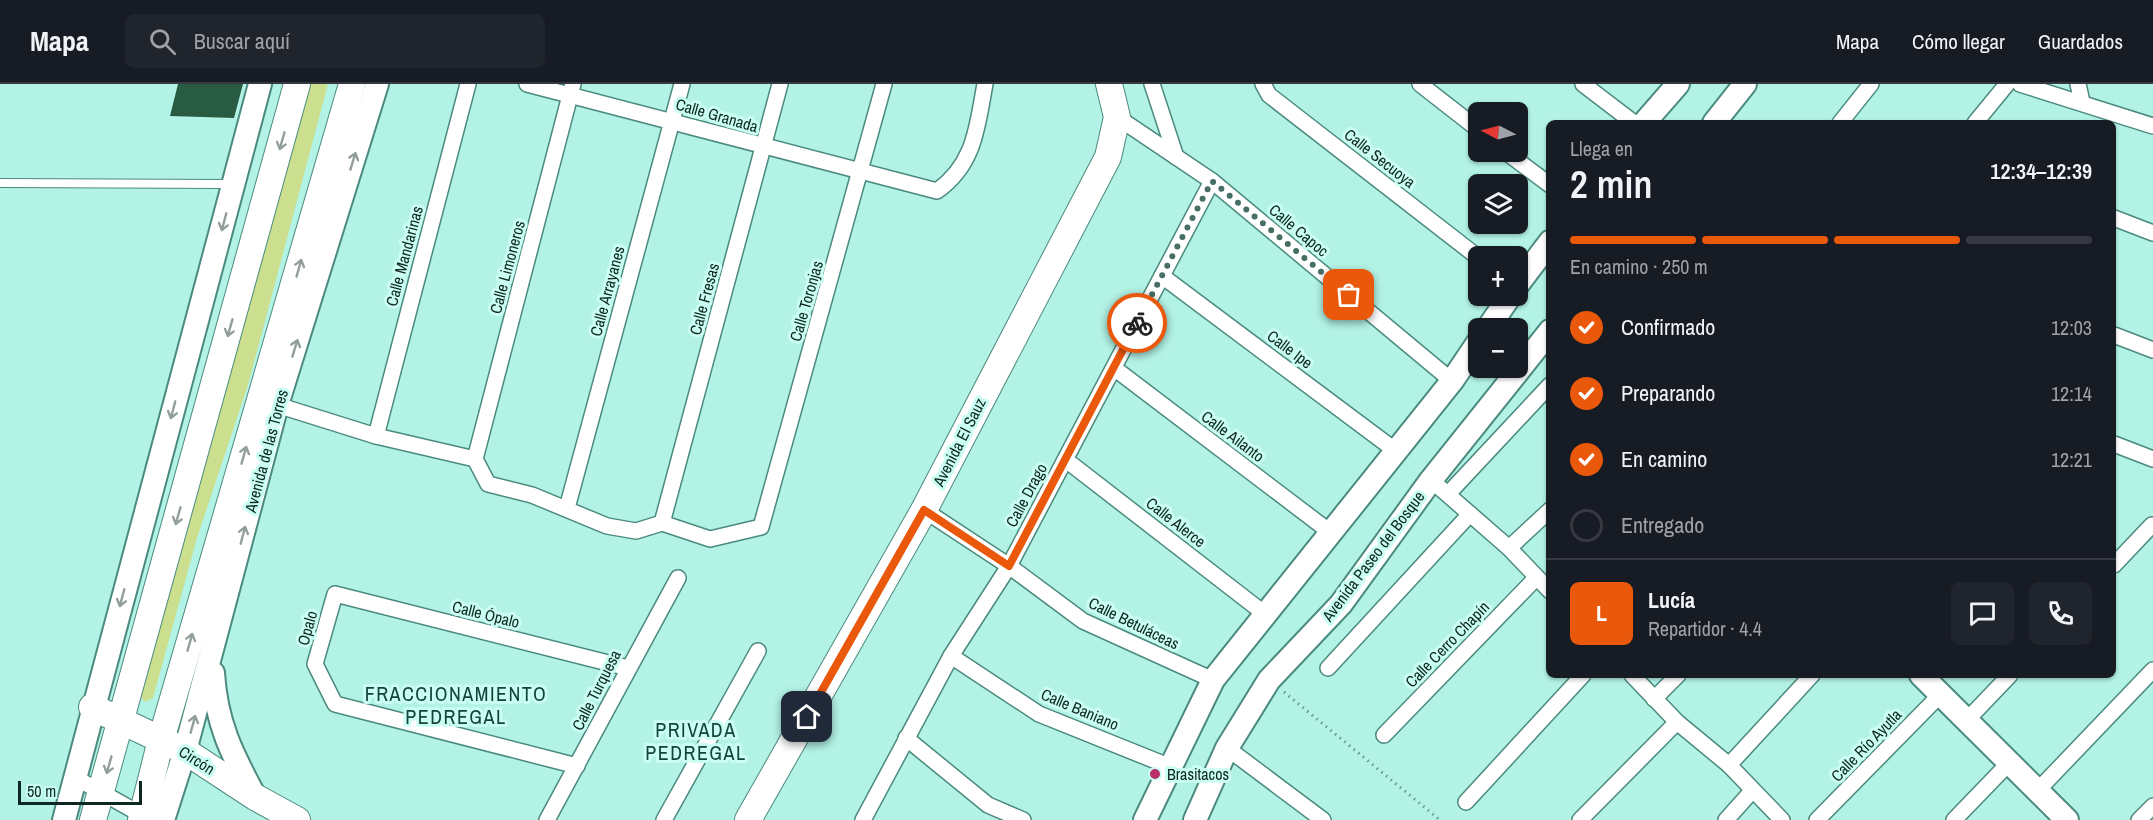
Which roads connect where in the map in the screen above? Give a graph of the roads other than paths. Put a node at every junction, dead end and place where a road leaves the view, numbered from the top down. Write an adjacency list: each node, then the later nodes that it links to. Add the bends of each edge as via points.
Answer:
1 (260, 84): 40 (street)
2 (297, 84): 94 (main road, one-way to 94)
3 (352, 84): 98 (main road, Avenida de las Torres, one-way to 3)
4 (377, 84): 54 (street, Avenida de las Torres, one-way to 4)
5 (468, 84): 55 (street, Calle Mandarinas)
6 (527, 84): 22 (street, Calle Granada)
7 (682, 84): 30 (street, Calle Arrayanes)
8 (780, 84): 33 (street, Calle Fresas)
9 (884, 84): 36 (street, Calle Toronjas)
10 (985, 84): 36 (street, Calle Granada, via 974,144 953,179 937,191)
11 (1109, 84): 24 (main road, Avenida El Sauz)
12 (1152, 84): 34 (street)
13 (1263, 84): 44 (street, Calle Secuoya, via 1269,95)
14 (1420, 84): 31 (street)
15 (1583, 84): 25 (street)
16 (1678, 84): 26 (street)
17 (1745, 84): 27 (street)
18 (1871, 84): 28 (street)
19 (2007, 84): 29 (street)
20 (2020, 84): 23 (street)
21 (2078, 84): 23 (street)
22 (571, 89): 30 (street, Calle Granada); 58 (street, Calle Limoneros)
23 (2082, 102): 32 (street)
24 (1117, 117): 34 (street, Calle Capoc); 63 (main road, Avenida El Sauz, via 1108,157)
25 (1630, 120)
26 (1647, 120)
27 (1716, 120)
28 (1842, 120)
29 (1977, 120)
30 (673, 121): 33 (street, Calle Granada); 62 (street, Calle Arrayanes)
31 (1468, 121)
32 (2153, 126)
33 (764, 147): 36 (street, Calle Granada); 66 (street, Calle Fresas)
34 (1176, 157): 37 (street, Calle Capoc)
35 (1519, 162): 38 (street)
36 (861, 171): 66 (street, Calle Toronjas, via 761,527 710,539)
37 (1212, 181): 46 (street, Calle Drago); 52 (street, Calle Capoc)
38 (1546, 182)
39 (0, 183): 40 (lane)
40 (234, 184): 92 (street, one-way to 92)
41 (2116, 219): 42 (street)
42 (2153, 233)
43 (1546, 247): 45 (street)
44 (1468, 249)
45 (1528, 271)
46 (1162, 276): 51 (street, Calle Drago); 57 (street, Calle Ipe)
47 (2116, 336): 49 (street)
48 (1546, 337): 61 (street, Avenida Paseo del Bosque)
49 (2153, 350)
50 (1468, 357): 52 (street)
51 (1114, 368): 60 (street, Calle Drago); 68 (street, Calle Ailanto)
52 (1452, 381): 57 (street)
53 (1546, 389): 61 (street)
54 (277, 405): 55 (street); 78 (street, Avenida de las Torres, one-way to 54)
55 (376, 436): 58 (street)
56 (2116, 445): 59 (street)
57 (1396, 451): 68 (street)
58 (475, 459): 62 (street, via 488,484)
59 (2153, 459)
60 (1066, 460): 71 (street, Calle Drago); 76 (street, Calle Alerce)
61 (1440, 487): 64 (street); 99 (street, Avenida Paseo del Bosque, via 1341,604 1269,680)
62 (567, 508): 66 (street, via 607,526 636,531)
63 (924, 510): 71 (street, Calle Betuláceas); 119 (main road, Avenida El Sauz)
64 (1470, 514): 69 (street); 81 (street)
65 (1546, 514): 69 (street)
66 (662, 523)
67 (2152, 525): 70 (street)
68 (1330, 532): 76 (street)
69 (1509, 548): 73 (street)
70 (2116, 563)
71 (1009, 566): 79 (street, Calle Drago); 89 (street, Calle Betuláceas, via 1083,621)
72 (678, 578): 80 (street, Calle Turquesa)
73 (1536, 578): 74 (street); 96 (street, Calle Cerro Chapín)
74 (1546, 587)
75 (335, 594): 80 (street, Calle Ópalo); 103 (street, Opalo, via 315,664 334,704)
76 (1264, 614): 89 (street)
77 (758, 651): 118 (street)
78 (211, 654): 100 (street, Avenida de las Torres, one-way to 78); 109 (street, via 214,704 222,732)
79 (951, 656): 97 (street, Calle Drago); 104 (street, Calle Baniano, via 1039,714)
80 (628, 668): 103 (street, Calle Turquesa)
81 (1328, 668)
82 (2153, 670): 106 (street)
83 (1580, 678): 110 (street)
84 (1635, 678): 91 (street)
85 (1675, 678): 91 (street)
86 (1809, 678): 102 (street)
87 (1924, 678): 90 (street)
88 (2007, 678): 93 (street)
89 (1213, 680): 104 (street)
90 (1940, 694): 93 (street); 128 (street, Calle Río Ayutla)
91 (1654, 699): 95 (street)
92 (92, 707): 94 (main road, Circón); 105 (street)
93 (1967, 720): 101 (street)
94 (121, 721): 98 (main road, Circón); 108 (main road, one-way to 108)
95 (1677, 722): 102 (street); 125 (street)
96 (1383, 735)
97 (906, 738): 120 (street, Calle Drago); 121 (street, via 988,805)
98 (161, 740): 100 (main road, Circón); 113 (main road, Avenida de las Torres)
99 (1227, 748): 123 (street, Avenida Paseo del Bosque); 124 (street)
100 (185, 751): 109 (main road, Circón); 113 (street, Avenida de las Torres)
101 (2010, 763): 106 (street); 129 (street)
102 (1729, 765): 107 (street)
103 (578, 766): 117 (street, Calle Turquesa)
104 (1170, 766): 122 (street)
105 (76, 778): 108 (street); 114 (street)
106 (2039, 789): 112 (street)
107 (1752, 791): 126 (street); 127 (street)
108 (101, 793): 113 (street); 115 (main road)
109 (255, 797): 116 (main road, Circón)
110 (1466, 802)
111 (2153, 806): 130 (street)
112 (2057, 817)
113 (149, 819)
114 (64, 820)
115 (93, 820)
116 (297, 820)
117 (547, 820)
118 (664, 820)
119 (748, 820)
120 (863, 820)
121 (1023, 820)
122 (1145, 820)
123 (1195, 820)
124 (1323, 820)
125 (1580, 820)
126 (1726, 820)
127 (1782, 820)
128 (1817, 820)
129 (1953, 820)
130 (2139, 820)

